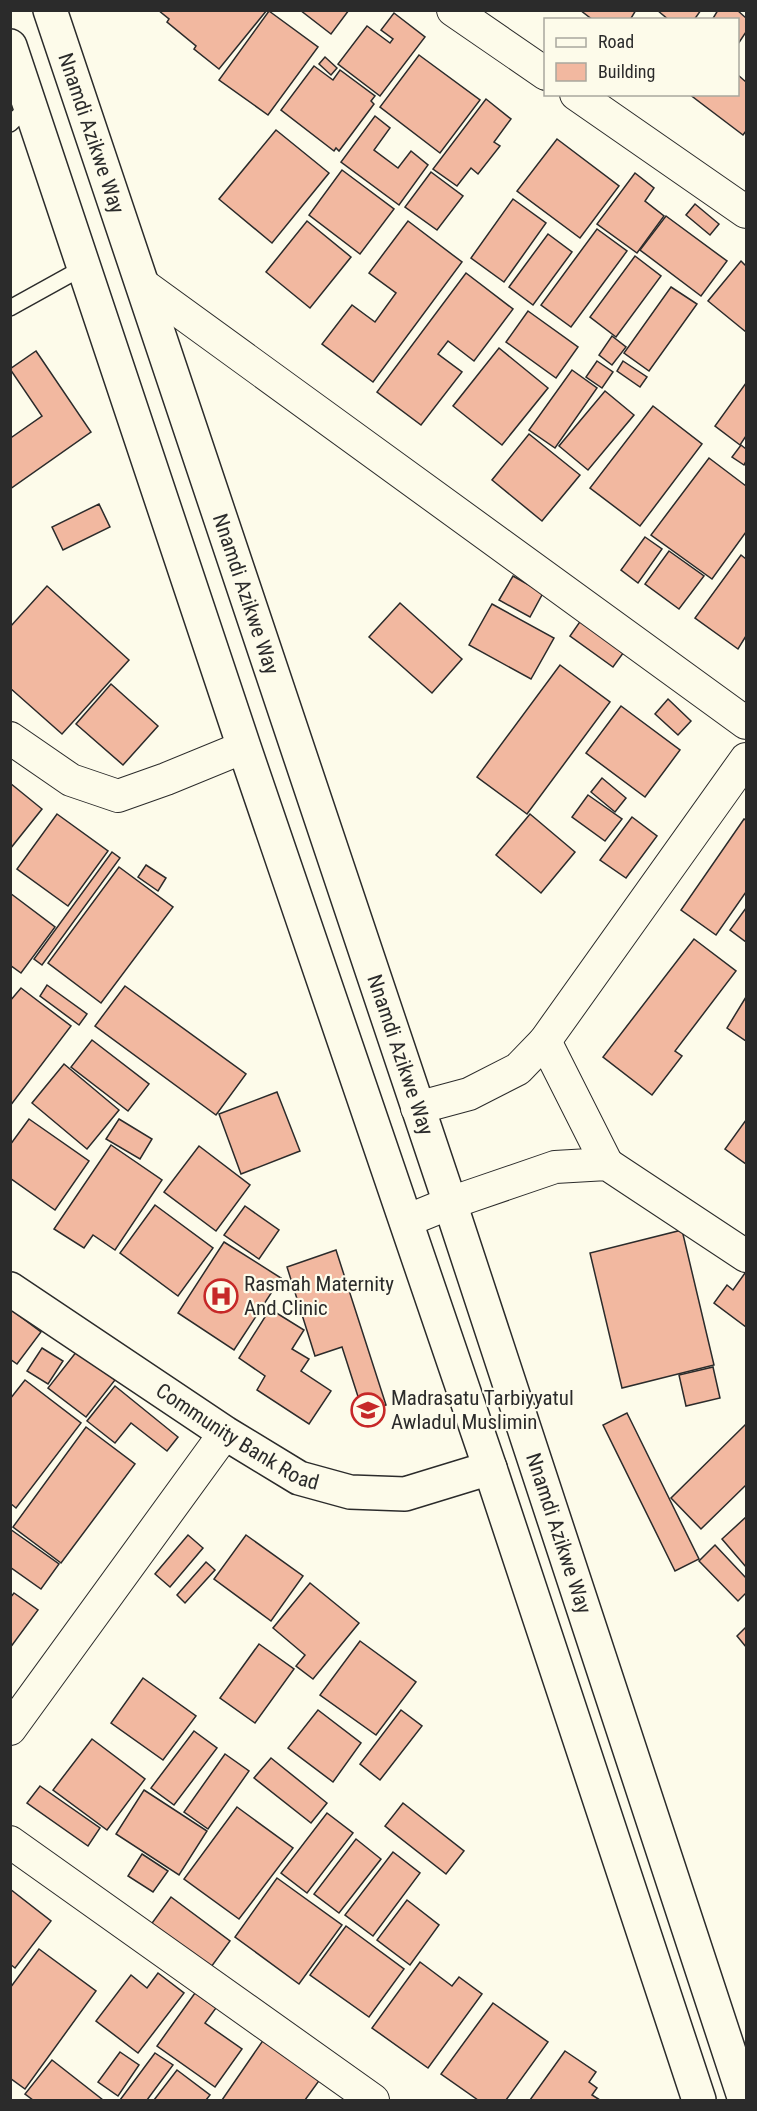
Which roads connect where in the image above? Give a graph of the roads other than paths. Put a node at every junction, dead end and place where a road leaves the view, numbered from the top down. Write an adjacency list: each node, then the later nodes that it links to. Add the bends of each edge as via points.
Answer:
1 (50, 10): 9 (main road, Nnamdi Azikwe Way)
2 (453, 10): 4 (street)
3 (10, 46): 6 (main road, Nnamdi Azikwe Way)
4 (544, 73)
5 (579, 96): 7 (street)
6 (20, 115): 8 (main road, Nnamdi Azikwe Way)
7 (747, 212)
8 (84, 267): 10 (lane); 13 (main road, Nnamdi Azikwe Way)
9 (142, 284): 11 (street); 16 (main road, Nnamdi Azikwe Way)
10 (10, 308)
11 (747, 723)
12 (10, 738): 13 (street, via 71,780 118,796)
13 (244, 747): 19 (main road, Nnamdi Azikwe Way)
14 (747, 759): 15 (street)
15 (545, 1041): 16 (street, via 518,1069 469,1094); 17 (street)
16 (417, 1108): 18 (main road, Nnamdi Azikwe Way)
17 (607, 1164): 18 (street, via 555,1167); 20 (street)
18 (450, 1203): 19 (street); 26 (main road, Nnamdi Azikwe Way)
19 (406, 1221): 23 (main road, Nnamdi Azikwe Way)
20 (747, 1256)
21 (10, 1289): 22 (main road, Community Bank Road)
22 (225, 1433): 23 (main road, Community Bank Road, via 299,1478 350,1492 405,1494); 24 (street)
23 (490, 1468): 28 (main road, Nnamdi Azikwe Way)
24 (10, 1729)
25 (10, 1842): 27 (street)
26 (745, 2098)
27 (373, 2100)
28 (699, 2100)

